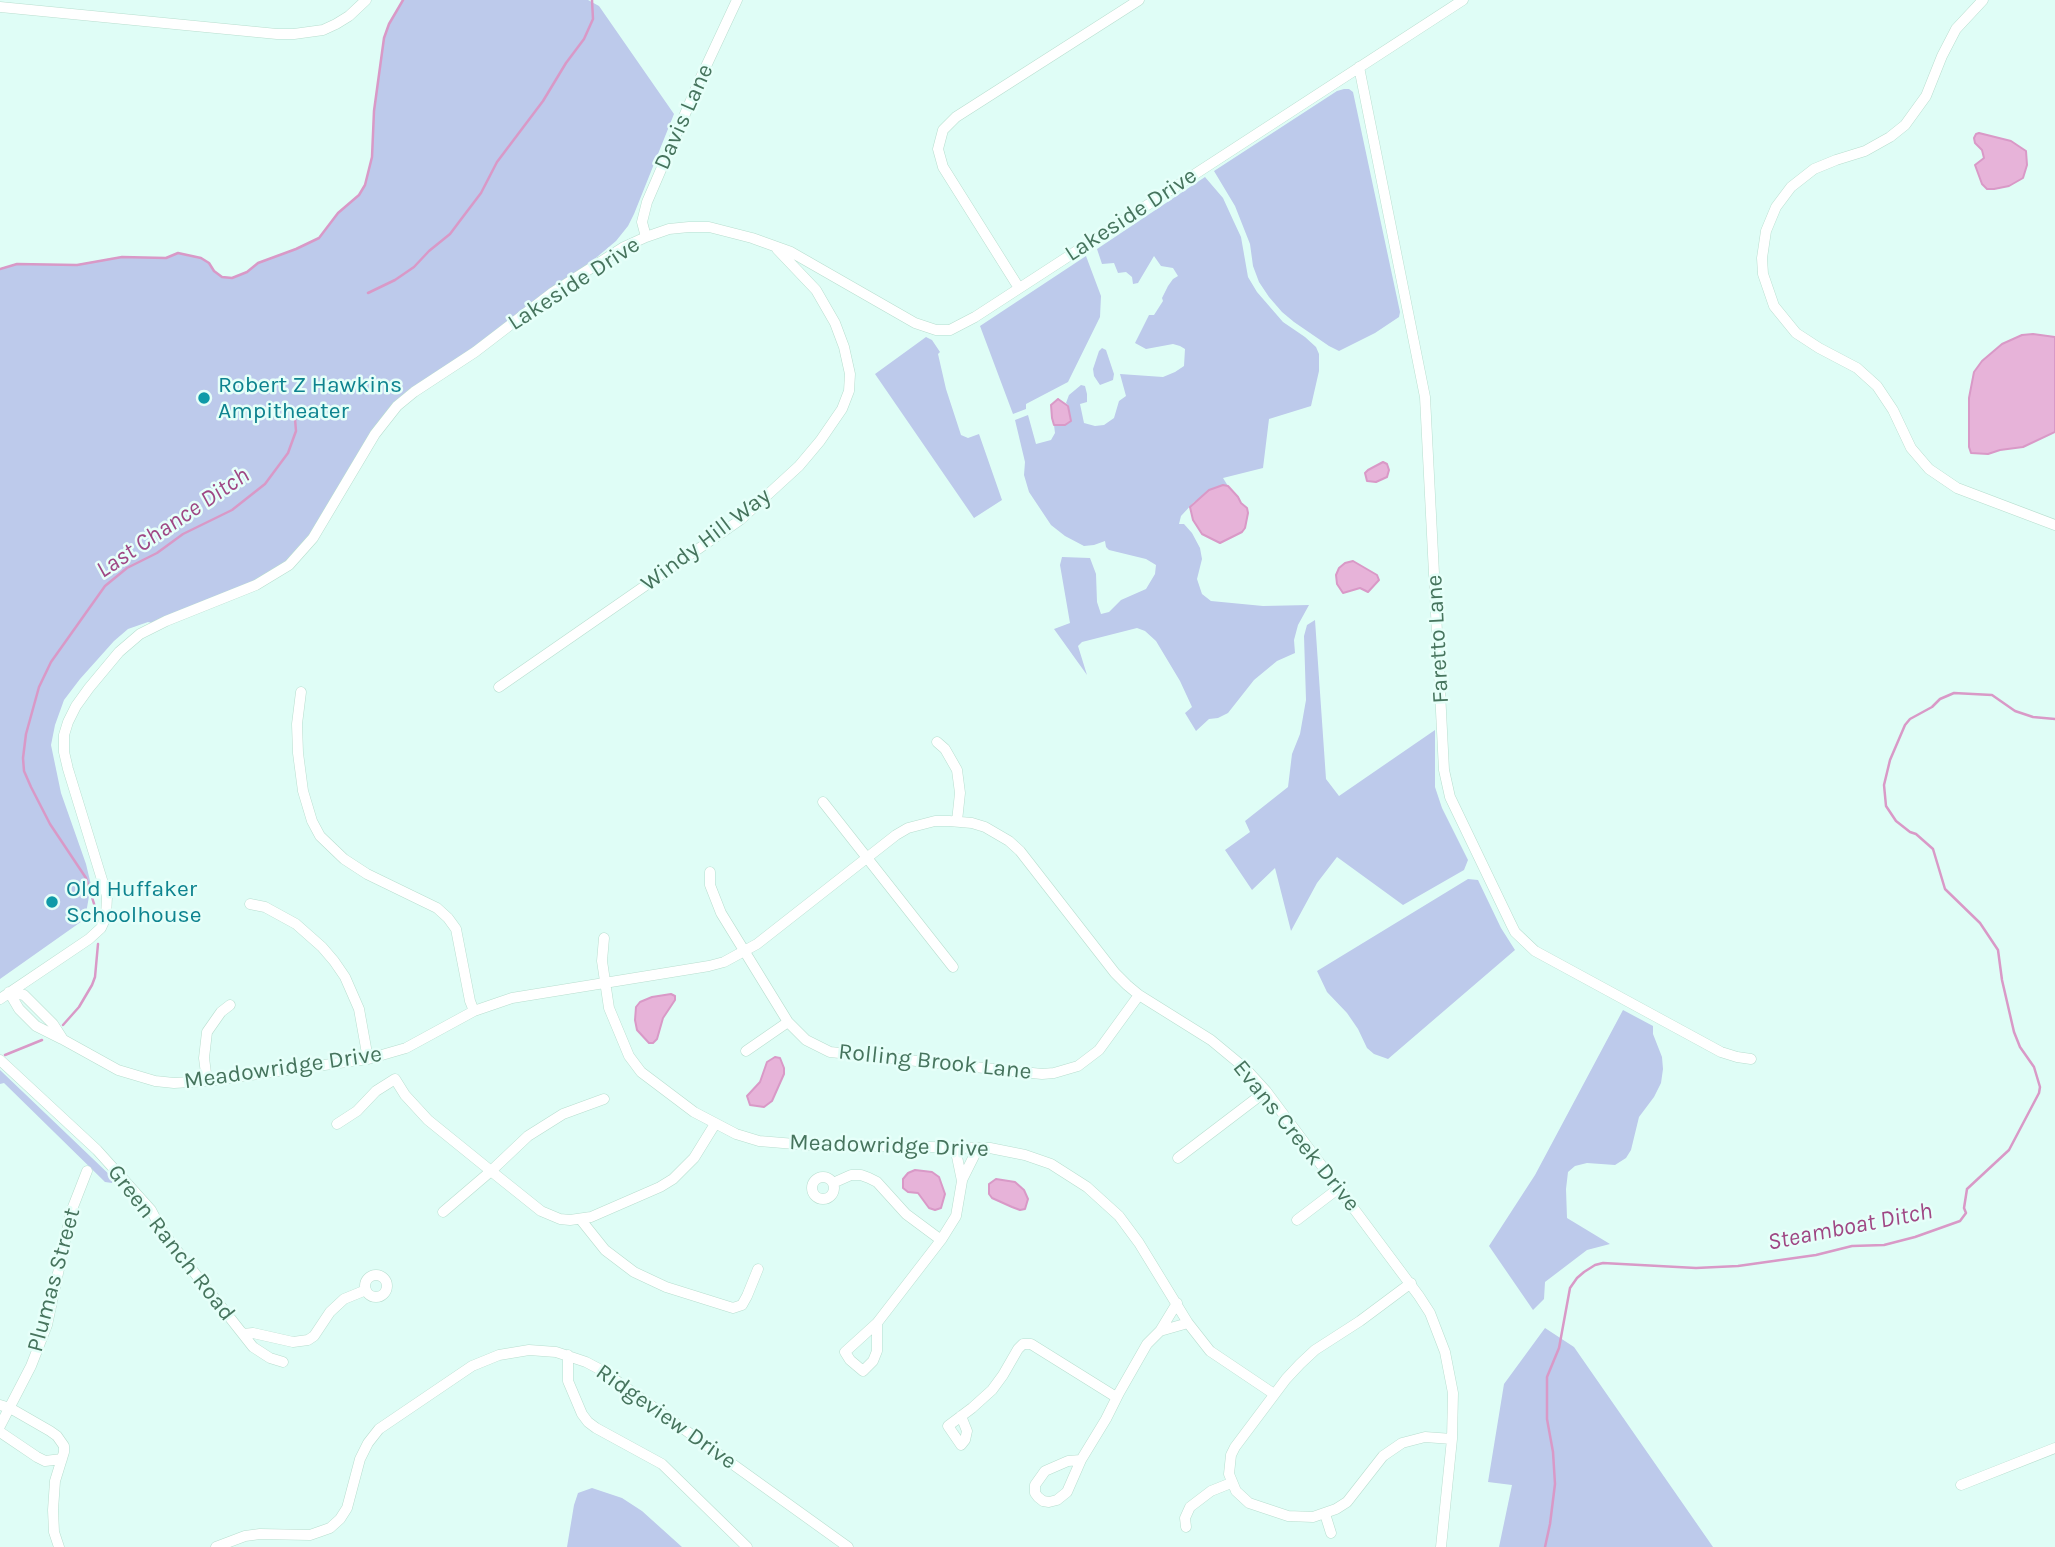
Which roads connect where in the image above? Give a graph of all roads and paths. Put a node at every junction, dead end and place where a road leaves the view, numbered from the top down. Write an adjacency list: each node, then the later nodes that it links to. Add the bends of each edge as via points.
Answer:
1 (366, 0): 6 (street, via 336,24 294,34)
2 (737, 0): 8 (street, Davis Lane, via 648,202 642,222)
3 (1139, 0): 10 (street, via 956,117 943,130 939,149 943,167)
4 (1463, 0): 7 (street, Lakeside Drive)
5 (1983, 0): 11 (street, via 1956,29 1926,96 1905,125 1866,151 1814,169 1791,187 1766,231 1762,258 1768,291 1780,314 1807,341 1867,376 1929,469 1957,488)
6 (0, 7)
7 (1359, 67): 10 (street, Lakeside Drive); 31 (street, Faretto Lane, via 1426,397 1444,770 1450,797 1515,932 1529,946 1721,1052)
8 (646, 237): 9 (street, Lakeside Drive, via 699,226); 25 (street, Lakeside Drive, via 559,289 397,406 313,538 289,565 256,585 148,630 101,673 72,713 64,743 105,890 106,917 89,939)
9 (774, 245): 10 (street, Lakeside Drive, via 904,318 936,330 965,323); 12 (street, Windy Hill Way, via 816,290 835,323 850,374 842,409 799,466 740,520)
10 (1019, 288)
11 (2055, 525)
12 (499, 687)
13 (301, 692): 27 (street, via 298,753 303,791 320,836 367,874 437,908 448,918 456,929)
14 (937, 742): 16 (street, via 957,771)
15 (823, 802): 17 (street)
16 (957, 821): 17 (street, Evans Creek Drive, via 908,828); 24 (street, Evans Creek Drive, via 985,827 1020,851 1115,973)
17 (867, 858): 21 (street, Evans Creek Drive); 22 (street)
18 (710, 872): 21 (street, Rolling Brook Lane, via 721,913)
19 (250, 904): 30 (street, via 296,924 334,961 359,1009)
20 (604, 938): 23 (street)
21 (745, 952): 23 (street, Evans Creek Drive, via 709,966); 28 (street, Rolling Brook Lane)
22 (953, 967)
23 (601, 984): 27 (street, Meadowridge Drive, via 512,998); 37 (street, Meadowridge Drive, via 629,1056 641,1072)
24 (1139, 995): 28 (street, Rolling Brook Lane, via 1099,1050 1078,1066 1042,1074 842,1055 817,1047); 34 (street, Evans Creek Drive, via 1211,1040)
25 (5, 996): 33 (street, Meadowridge Drive, via 24,995 62,1039 125,1073 174,1083)
26 (230, 1005): 33 (street, via 207,1031)
27 (474, 1011): 30 (street, Meadowridge Drive, via 406,1048)
28 (788, 1022): 29 (street)
29 (746, 1051)
30 (368, 1059): 33 (street, Meadowridge Drive)
31 (1751, 1059)
32 (0, 1060): 57 (street, Green Ranch Road, via 97,1150 145,1203)
33 (206, 1081)
34 (1266, 1091): 40 (street); 45 (street, Evans Creek Drive)
35 (604, 1099): 42 (street, via 544,1125)
36 (337, 1124): 42 (street, via 395,1079 428,1120)
37 (715, 1124): 38 (street, Meadowridge Drive, via 759,1141 783,1144); 47 (street, via 694,1158 673,1179)
38 (955, 1147): 39 (street, Meadowridge Drive); 43 (street)
39 (978, 1148): 43 (street); 53 (street, Meadowridge Drive, via 1051,1164 1087,1187 1125,1223)
40 (1178, 1158)
41 (87, 1171): 62 (street, Plumas Street, via 71,1212 47,1325 31,1366)
42 (491, 1171): 46 (street); 47 (street, via 550,1216)
43 (962, 1181): 49 (street, via 956,1216)
44 (833, 1183): 49 (street, via 851,1175 877,1182 906,1214)
45 (1339, 1188): 48 (street); 51 (street, Evans Creek Drive)
46 (443, 1212)
47 (580, 1220): 50 (street, via 605,1250 634,1272 733,1308 742,1305)
48 (1297, 1220)
49 (941, 1240): 54 (street)
50 (758, 1269)
51 (1411, 1283): 60 (street, via 1315,1350); 66 (street, Evans Creek Drive, via 1430,1313 1445,1352 1453,1393)
52 (366, 1290): 57 (street, via 337,1305 308,1340)
53 (1177, 1303): 55 (street, Meadowridge Drive); 56 (street)
54 (877, 1323): 54 (street, via 845,1352 863,1371 877,1351)
55 (1188, 1323): 56 (street); 60 (street, Meadowridge Drive, via 1210,1351)
56 (1160, 1331): 61 (street, via 1147,1344)
57 (243, 1334): 59 (street, Green Ranch Road, via 261,1354)
58 (568, 1355): 76 (street, Ridgeview Drive, via 529,1350 490,1358 391,1420 363,1451 347,1508 330,1528 310,1535 245,1536); 77 (street, via 568,1381 588,1422 662,1464); 78 (street, Ridgeview Drive, via 614,1379)
59 (283, 1362)
60 (1274, 1395): 70 (street, via 1231,1455)
61 (1116, 1397): 63 (street, via 1031,1344 1018,1349 992,1390); 69 (street)
62 (5, 1406): 64 (street, Plumas Street); 68 (street, via 57,1436 64,1446)
63 (961, 1416)
64 (0, 1426)
65 (0, 1432): 68 (street, via 45,1461)
66 (1452, 1439): 72 (street, via 1425,1437 1402,1443 1384,1456 1347,1502); 79 (street, Evans Creek Drive)
67 (2055, 1448): 71 (street)
68 (62, 1459): 75 (street, via 52,1510)
69 (1081, 1460): 69 (street, via 1067,1492 1049,1502 1038,1497 1035,1485 1045,1471)
70 (1231, 1483): 72 (street, via 1256,1507 1301,1518); 73 (street, via 1190,1507)
71 (1961, 1485)
72 (1325, 1514): 74 (street)
73 (1186, 1527)
74 (1331, 1533)
75 (59, 1547)
76 (216, 1547)
77 (747, 1547)
78 (848, 1547)
79 (1441, 1547)

